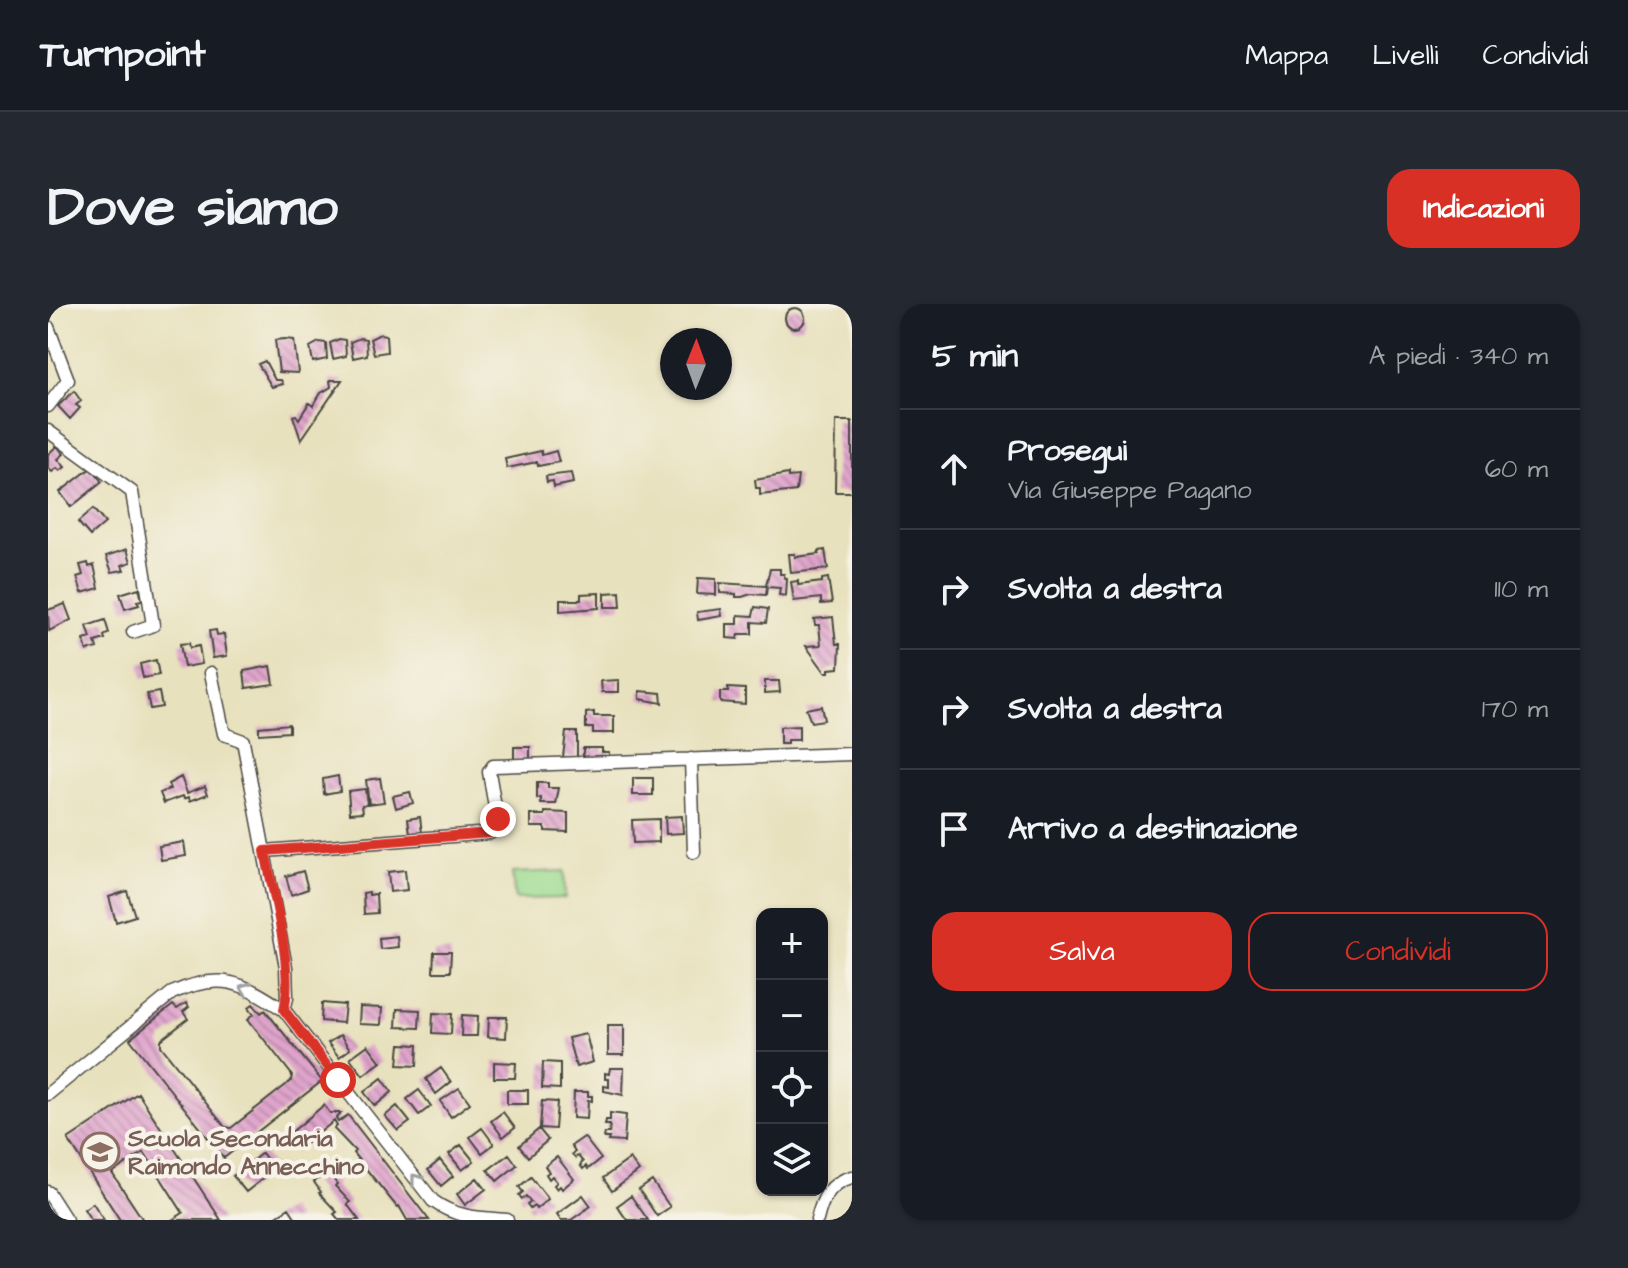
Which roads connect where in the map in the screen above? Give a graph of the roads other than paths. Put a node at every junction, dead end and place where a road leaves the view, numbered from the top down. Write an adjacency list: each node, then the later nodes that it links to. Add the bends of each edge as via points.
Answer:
1 (48, 327): 2 (street, via 68,380)
2 (48, 406)
3 (48, 431): 4 (street, via 132,492 153,625)
4 (133, 632)
5 (211, 673): 8 (street, via 224,734 243,741)
6 (852, 754): 7 (street)
7 (691, 759): 8 (street, via 493,766 489,772 498,825 490,833); 9 (street)
8 (265, 851): 10 (street, via 286,967)
9 (694, 852)
10 (284, 1010): 11 (street, one-way to 11, via 255,991 221,980 188,986 172,993); 15 (street, one-way to 10, via 453,1213 433,1201)
11 (48, 1094)
12 (852, 1177): 16 (street, via 832,1186)
13 (48, 1192): 14 (street)
14 (66, 1220)
15 (507, 1220)
16 (817, 1220)

